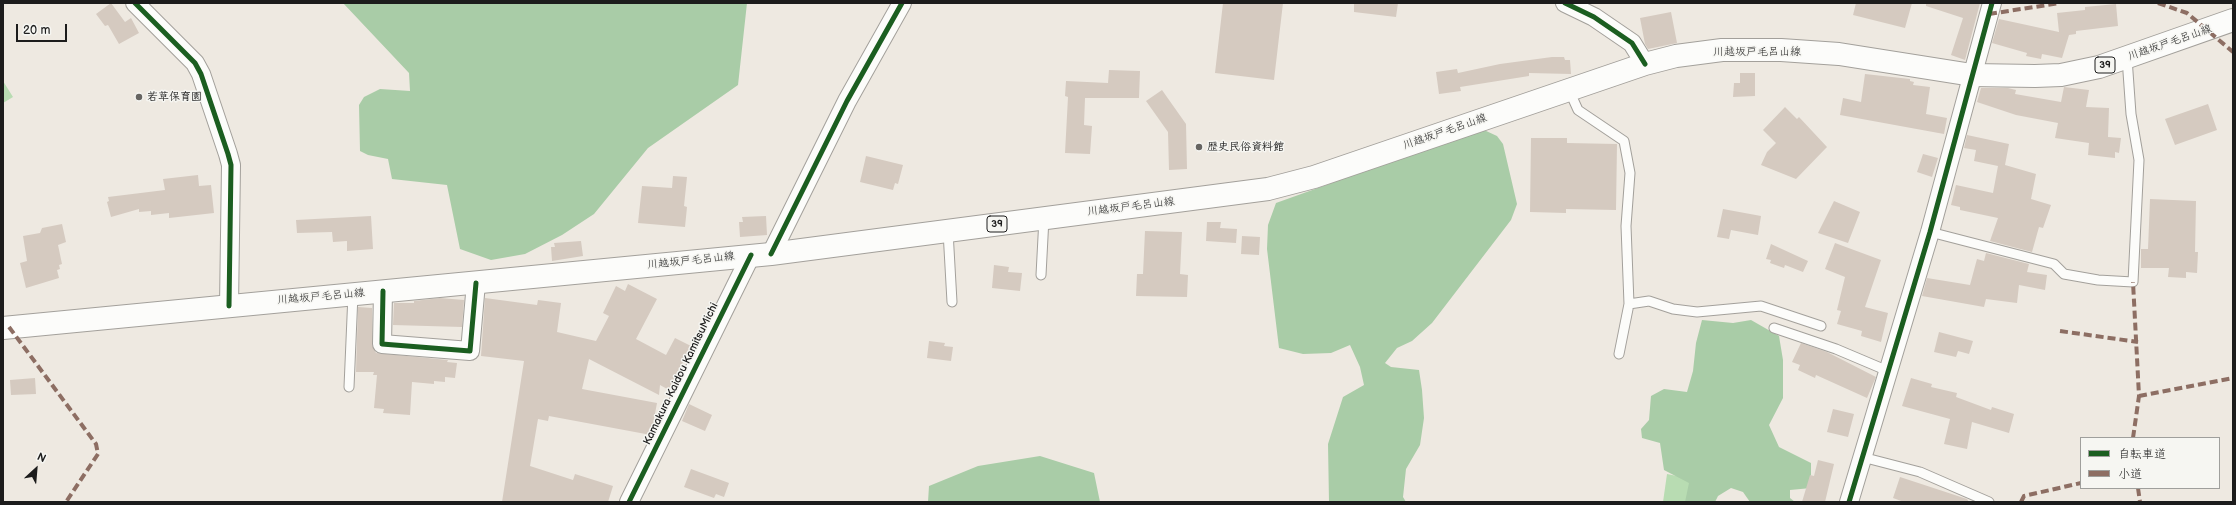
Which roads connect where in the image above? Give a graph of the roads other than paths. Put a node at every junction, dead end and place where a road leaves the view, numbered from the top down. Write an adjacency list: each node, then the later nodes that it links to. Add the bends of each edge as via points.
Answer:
1 (135, 3): 20 (street, via 198,69 228,154 231,165)
2 (902, 3): 13 (street, Kamakura Kaidou KamitsuMichi)
3 (1565, 3): 7 (street, via 1594,17 1632,43)
4 (1992, 3): 8 (street)
5 (2233, 20): 6 (main road, 川越坂戸毛呂山線 / 39)
6 (2127, 58): 8 (main road, 川越坂戸毛呂山線 / 39, via 2062,75); 12 (lane, via 2131,114 2139,160 2133,282 2098,280 2064,274 2054,264)
7 (1645, 64): 8 (main road, 川越坂戸毛呂山線 / 39, via 1676,56 1722,50 1781,50 1839,54); 9 (main road, 川越坂戸毛呂山線 / 39)
8 (1972, 75): 12 (street)
9 (1569, 90): 10 (main road, 川越坂戸毛呂山線 / 39, via 1306,179 1268,188); 19 (lane, via 1578,110 1624,141 1630,172 1626,226)
10 (1044, 218): 11 (main road, 川越坂戸毛呂山線 / 39); 14 (lane)
11 (948, 231): 13 (main road, 川越坂戸毛呂山線 / 39); 18 (lane)
12 (1930, 232): 25 (street)
13 (761, 254): 15 (main road, 川越坂戸毛呂山線 / 39); 28 (street, Kamakura Kaidou KamitsuMichi)
14 (1041, 275)
15 (476, 283): 16 (main road, 川越坂戸毛呂山線 / 39); 16 (street, via 470,351 382,344)
16 (383, 292): 17 (main road, 川越坂戸毛呂山線 / 39)
17 (353, 294): 20 (main road, 川越坂戸毛呂山線 / 39); 26 (lane)
18 (952, 302)
19 (1629, 304): 21 (lane, via 1649,301 1673,309 1697,312 1761,306); 24 (lane)
20 (228, 306): 22 (main road, 川越坂戸毛呂山線 / 39)
21 (1821, 326)
22 (3, 328)
23 (1774, 328): 25 (lane, via 1836,349)
24 (1619, 354)
25 (1888, 372): 27 (street)
26 (349, 387)
27 (1862, 456): 29 (street); 30 (lane, via 1920,472)
28 (629, 502)
29 (1849, 502)
30 (1989, 502)

